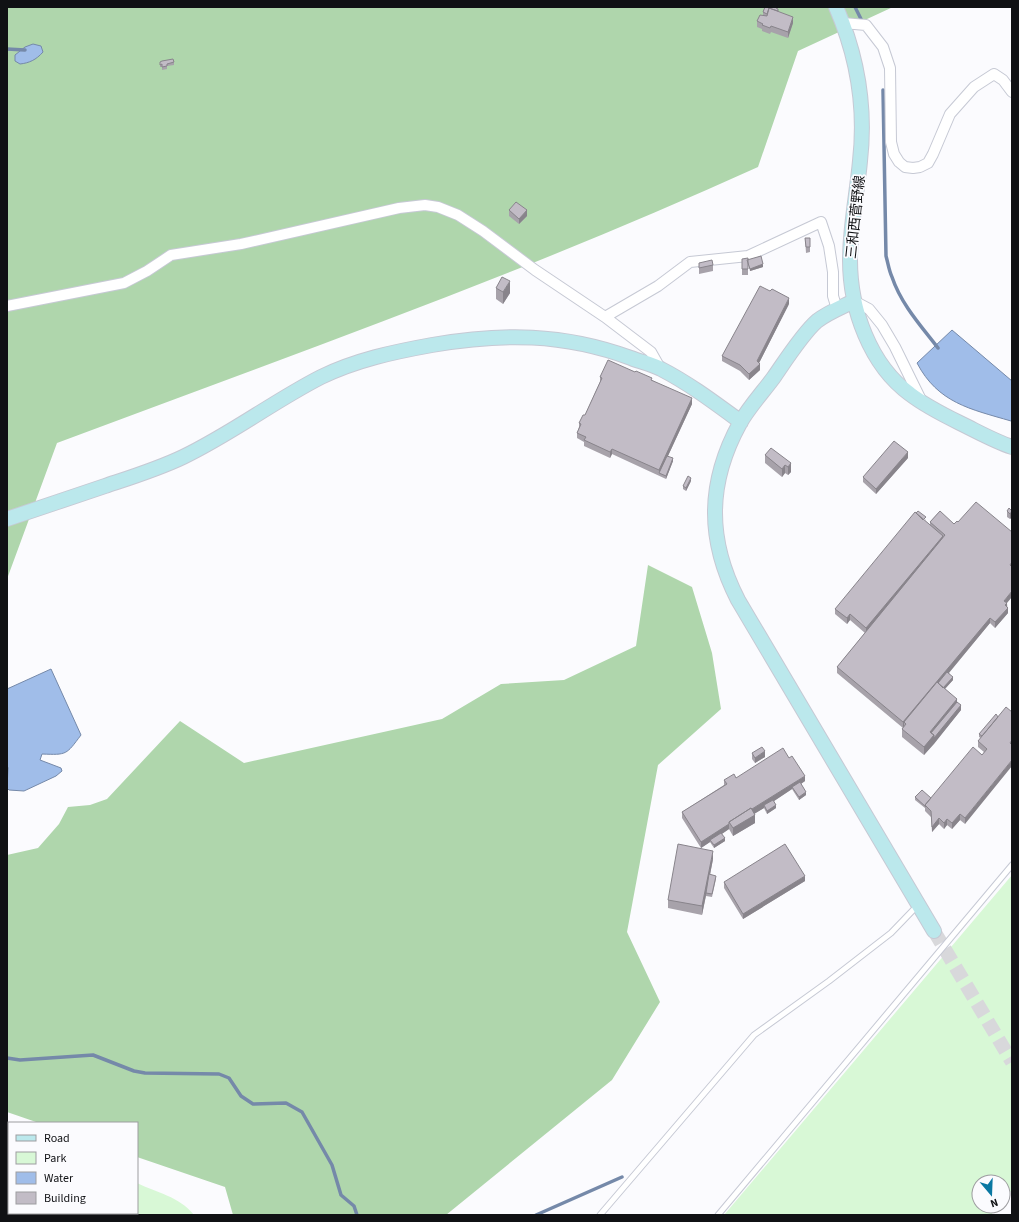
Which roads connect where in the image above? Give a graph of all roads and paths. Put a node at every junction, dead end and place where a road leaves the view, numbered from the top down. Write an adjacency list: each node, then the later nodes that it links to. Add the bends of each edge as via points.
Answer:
1 (836, 7): 2 (street, 三和西菅野線)
2 (843, 23): 3 (street, via 866,26 883,47 890,68 891,142 898,162 905,167 920,167 928,163 950,114 974,88 994,74 1003,80); 4 (street, 三和西菅野線, via 856,70 862,114 860,160 850,241)
3 (1012, 92)
4 (854, 301): 6 (street); 9 (street, via 869,308 882,325); 9 (street, 三和西菅野線, via 859,320 882,366 900,385)
5 (7, 306): 7 (street, via 124,283 171,255 241,244 399,208 425,205 458,215)
6 (837, 309): 7 (street, via 833,296 829,246 822,222 748,256 690,262 658,286); 10 (street, via 816,321)
7 (605, 317): 8 (street, via 651,352)
8 (660, 368): 10 (street, via 701,392); 12 (street, via 588,344 546,338 493,337 449,342 378,356 321,377 208,445 152,471)
9 (924, 404): 11 (street, 三和西菅野線)
10 (741, 422): 14 (street, via 727,449 718,476 714,514 719,555 728,580)
11 (1012, 447)
12 (7, 519)
13 (1012, 865): 17 (lane)
14 (918, 905): 15 (street); 16 (lane, via 891,933 754,1035)
15 (934, 931)
16 (600, 1215)
17 (718, 1215)

